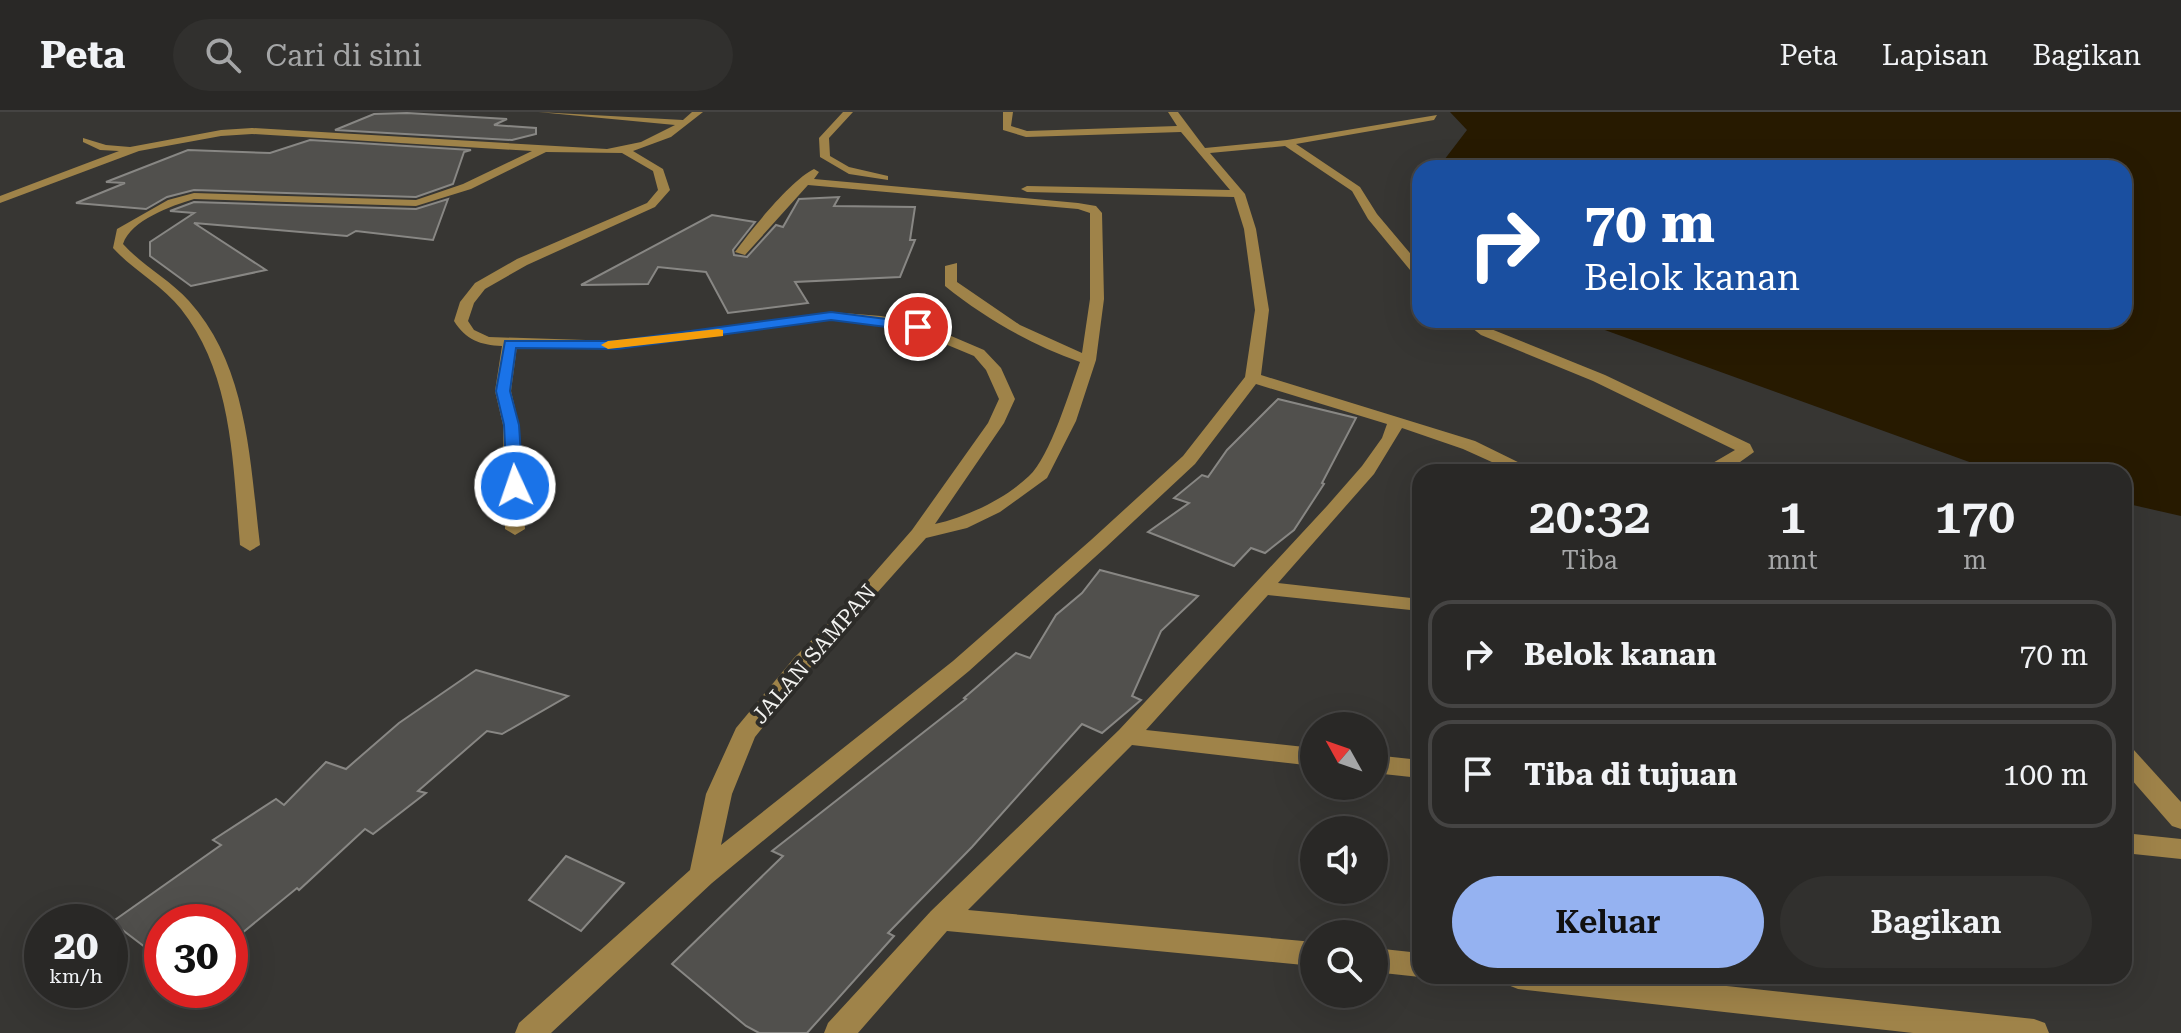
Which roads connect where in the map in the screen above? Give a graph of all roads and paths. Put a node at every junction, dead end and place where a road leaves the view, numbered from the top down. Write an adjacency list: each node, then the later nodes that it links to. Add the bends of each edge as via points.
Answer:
1 (543, 112): 7 (street)
2 (698, 112): 7 (street)
3 (848, 112): 14 (street, via 824,138 823,150)
4 (1008, 112): 6 (street, via 1006,128 1026,134)
5 (1434, 117): 9 (street)
6 (1179, 121): 13 (street)
7 (686, 123): 12 (street, via 642,147)
8 (87, 140): 11 (street, via 104,148)
9 (1287, 143): 13 (street); 19 (street, via 1356,189)
10 (547, 147): 11 (street, via 252,131); 12 (street); 30 (street, via 416,203 194,196 155,209 121,232 117,245 184,304 208,337 230,394)
11 (137, 148): 17 (street)
12 (624, 150): 22 (street, via 658,169 664,190 651,205 522,262 480,286 467,302 461,321 469,333)
13 (1202, 151): 16 (street)
14 (832, 163): 15 (street); 16 (street, via 911,183)
15 (804, 181): 18 (street); 23 (street, via 1092,208 1099,240)
16 (1239, 194): 24 (street, via 1262,310)
17 (0, 200)
18 (741, 252)
19 (1412, 264)
20 (952, 266): 23 (street, via 950,283 998,319)
21 (1480, 328): 27 (street, via 1744,448)
22 (510, 344): 28 (street, via 503,391 513,438); 29 (street, JALAN SAMPAN, via 617,345 831,316 918,327 954,341 979,353 993,368 1007,399)
23 (1088, 360): 29 (street, via 1068,421 1038,478 960,524)
24 (1253, 378): 25 (street); 41 (street, via 1189,460 1098,544 961,666)
25 (1396, 421): 26 (street); 31 (street, via 1368,470)
26 (1511, 464)
27 (1724, 464)
28 (515, 529)
29 (919, 534): 41 (street, JALAN SAMPAN, via 744,734 719,794)
30 (250, 545)
31 (1263, 588): 32 (street); 33 (street)
32 (1412, 604)
33 (1127, 736): 34 (street); 42 (street)
34 (1300, 755)
35 (2132, 764): 38 (street)
36 (1388, 766): 37 (street)
37 (1412, 768)
38 (2181, 819)
39 (2132, 844): 40 (street)
40 (2181, 849)
41 (702, 875): 47 (street)
42 (941, 919): 43 (street); 48 (street)
43 (1300, 953)
44 (1388, 962): 45 (street)
45 (1412, 964)
46 (1590, 984): 49 (street)
47 (530, 1033)
48 (839, 1033)
49 (2034, 1033)

